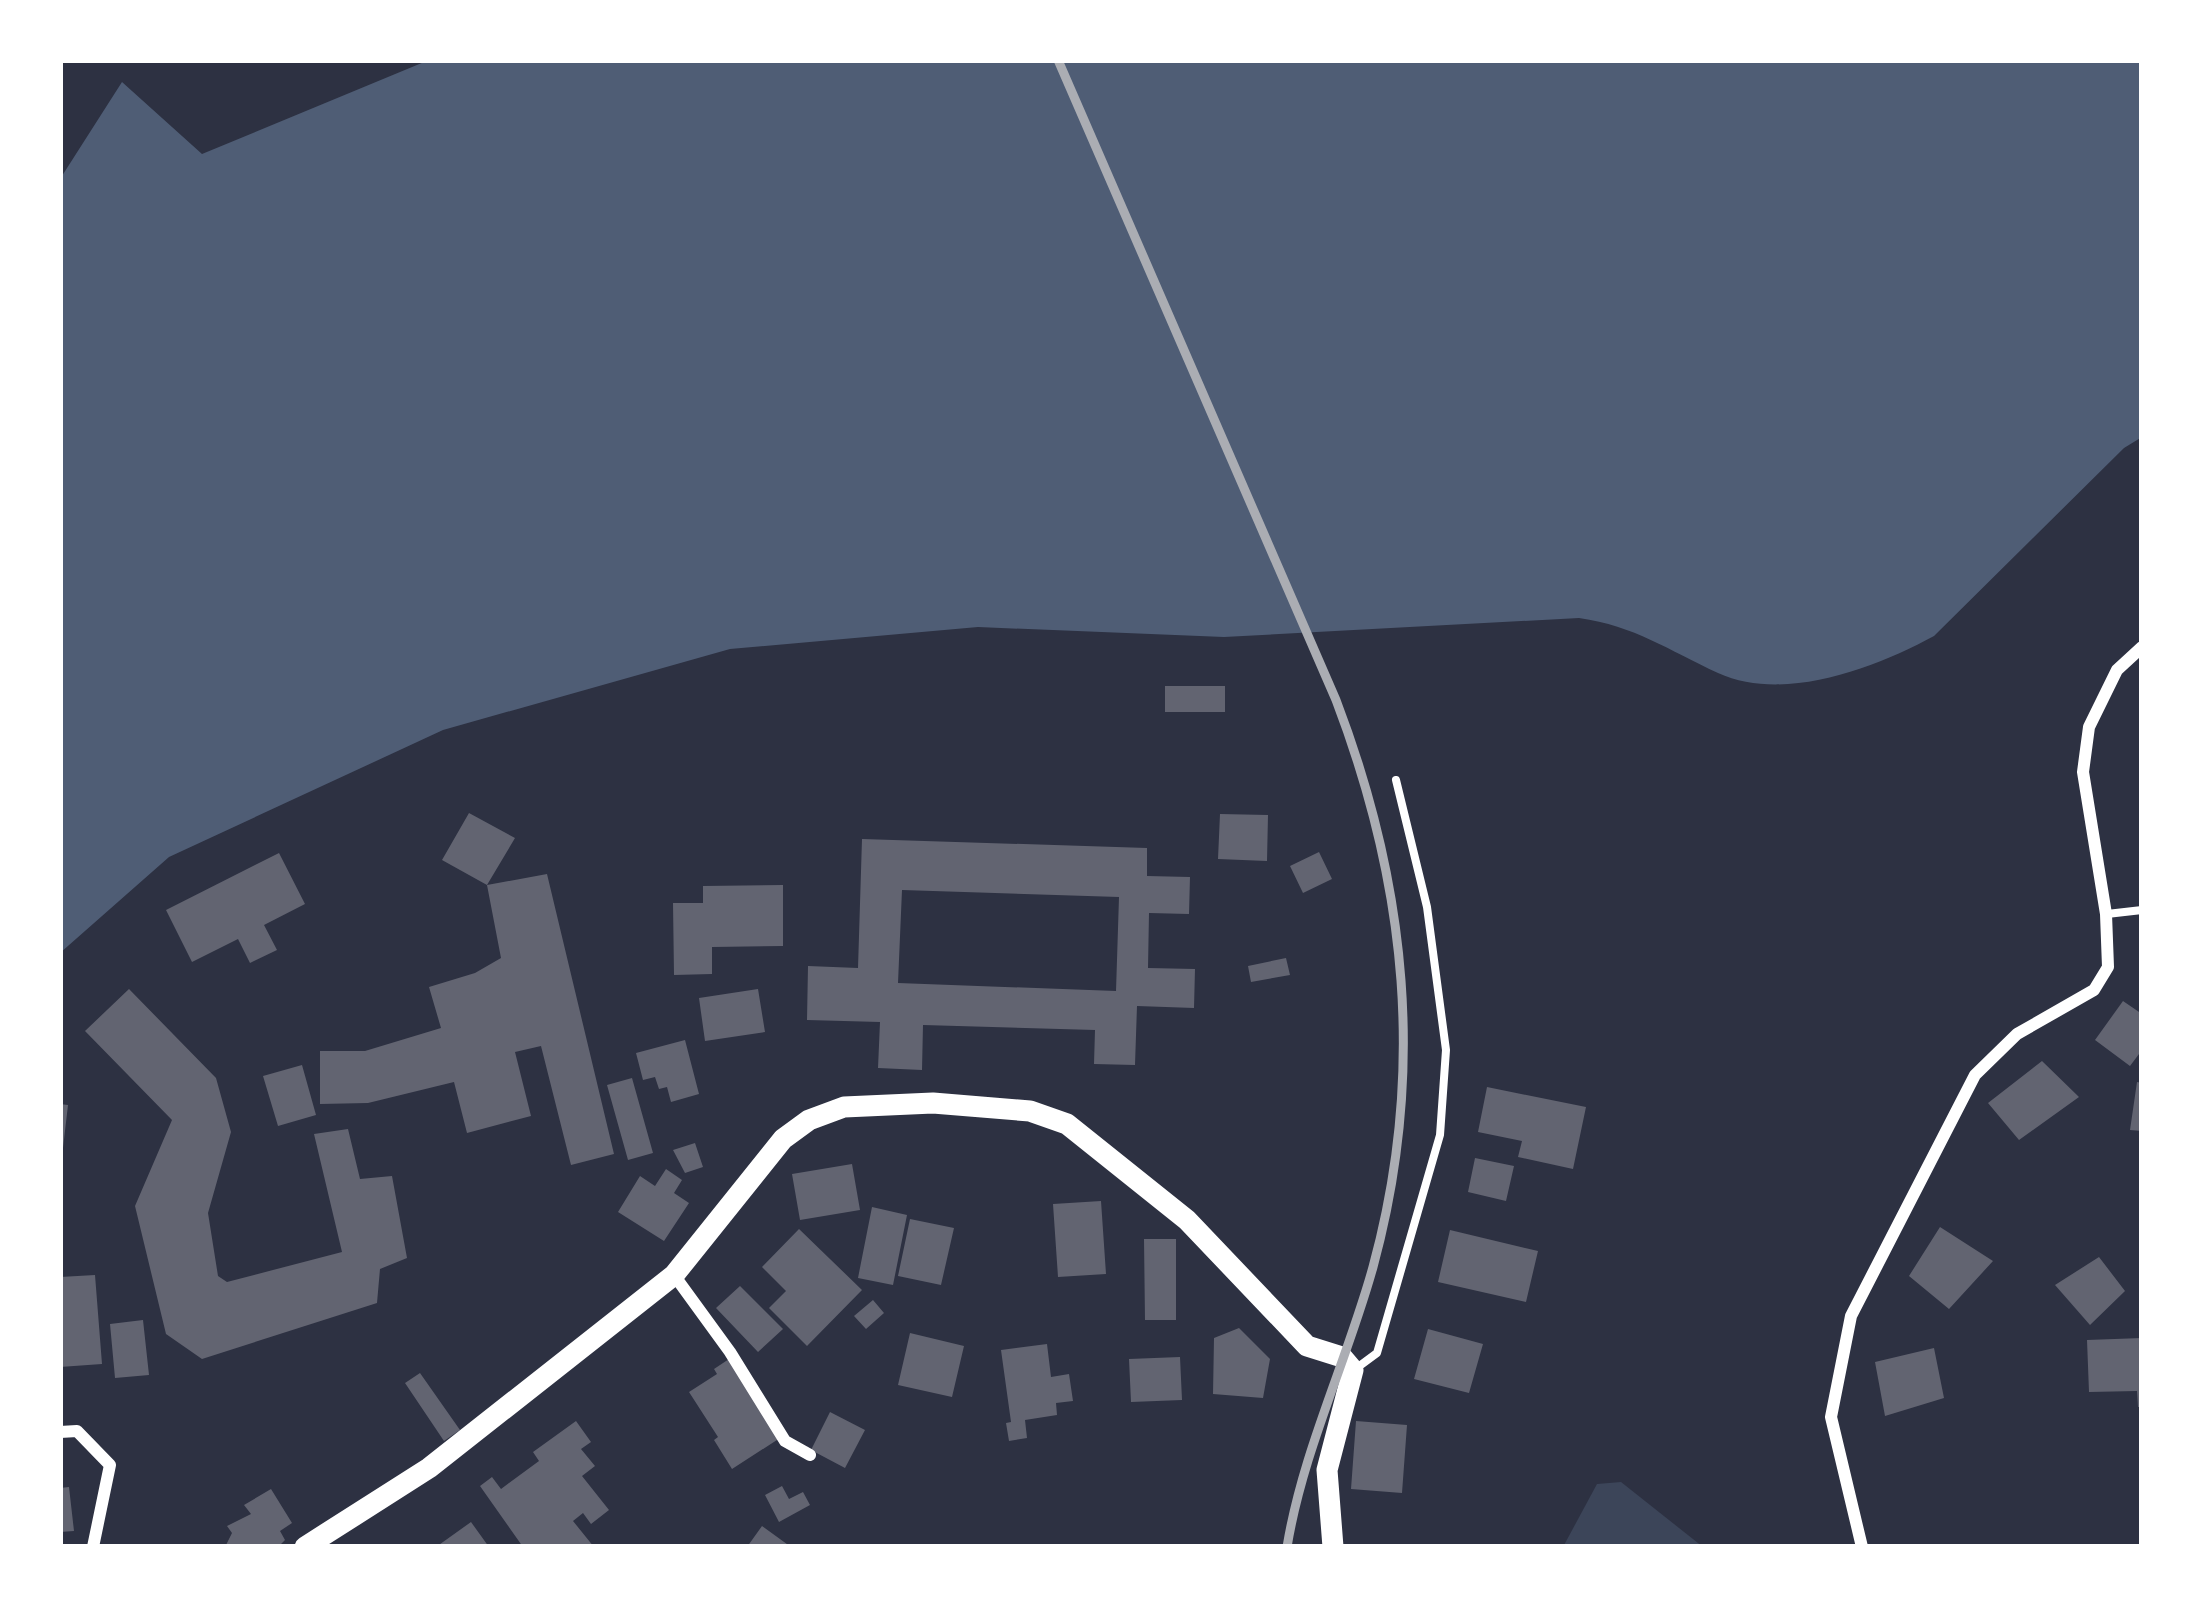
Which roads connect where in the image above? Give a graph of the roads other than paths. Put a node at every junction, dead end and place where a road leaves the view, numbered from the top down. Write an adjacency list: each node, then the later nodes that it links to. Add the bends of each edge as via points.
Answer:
1 (2142, 647): 4 (street, via 2117,670 2089,727 2083,772)
2 (1396, 780): 6 (lane, via 1427,907 1446,1049 1440,1136 1377,1353)
3 (2142, 910): 4 (lane)
4 (2106, 914): 12 (street, via 2108,967 2094,990 2017,1034 1975,1075 1851,1316 1831,1417)
5 (674, 1275): 6 (street, via 783,1139 809,1120 844,1107 933,1103 1030,1111 1067,1124 1187,1220 1307,1346 1342,1357); 8 (street, via 785,1441); 10 (street, via 429,1468)
6 (1353, 1370): 11 (street, via 1328,1470)
7 (60, 1432): 9 (street, via 77,1430 110,1465)
8 (810, 1455)
9 (92, 1547)
10 (305, 1547)
11 (1333, 1547)
12 (1862, 1547)

